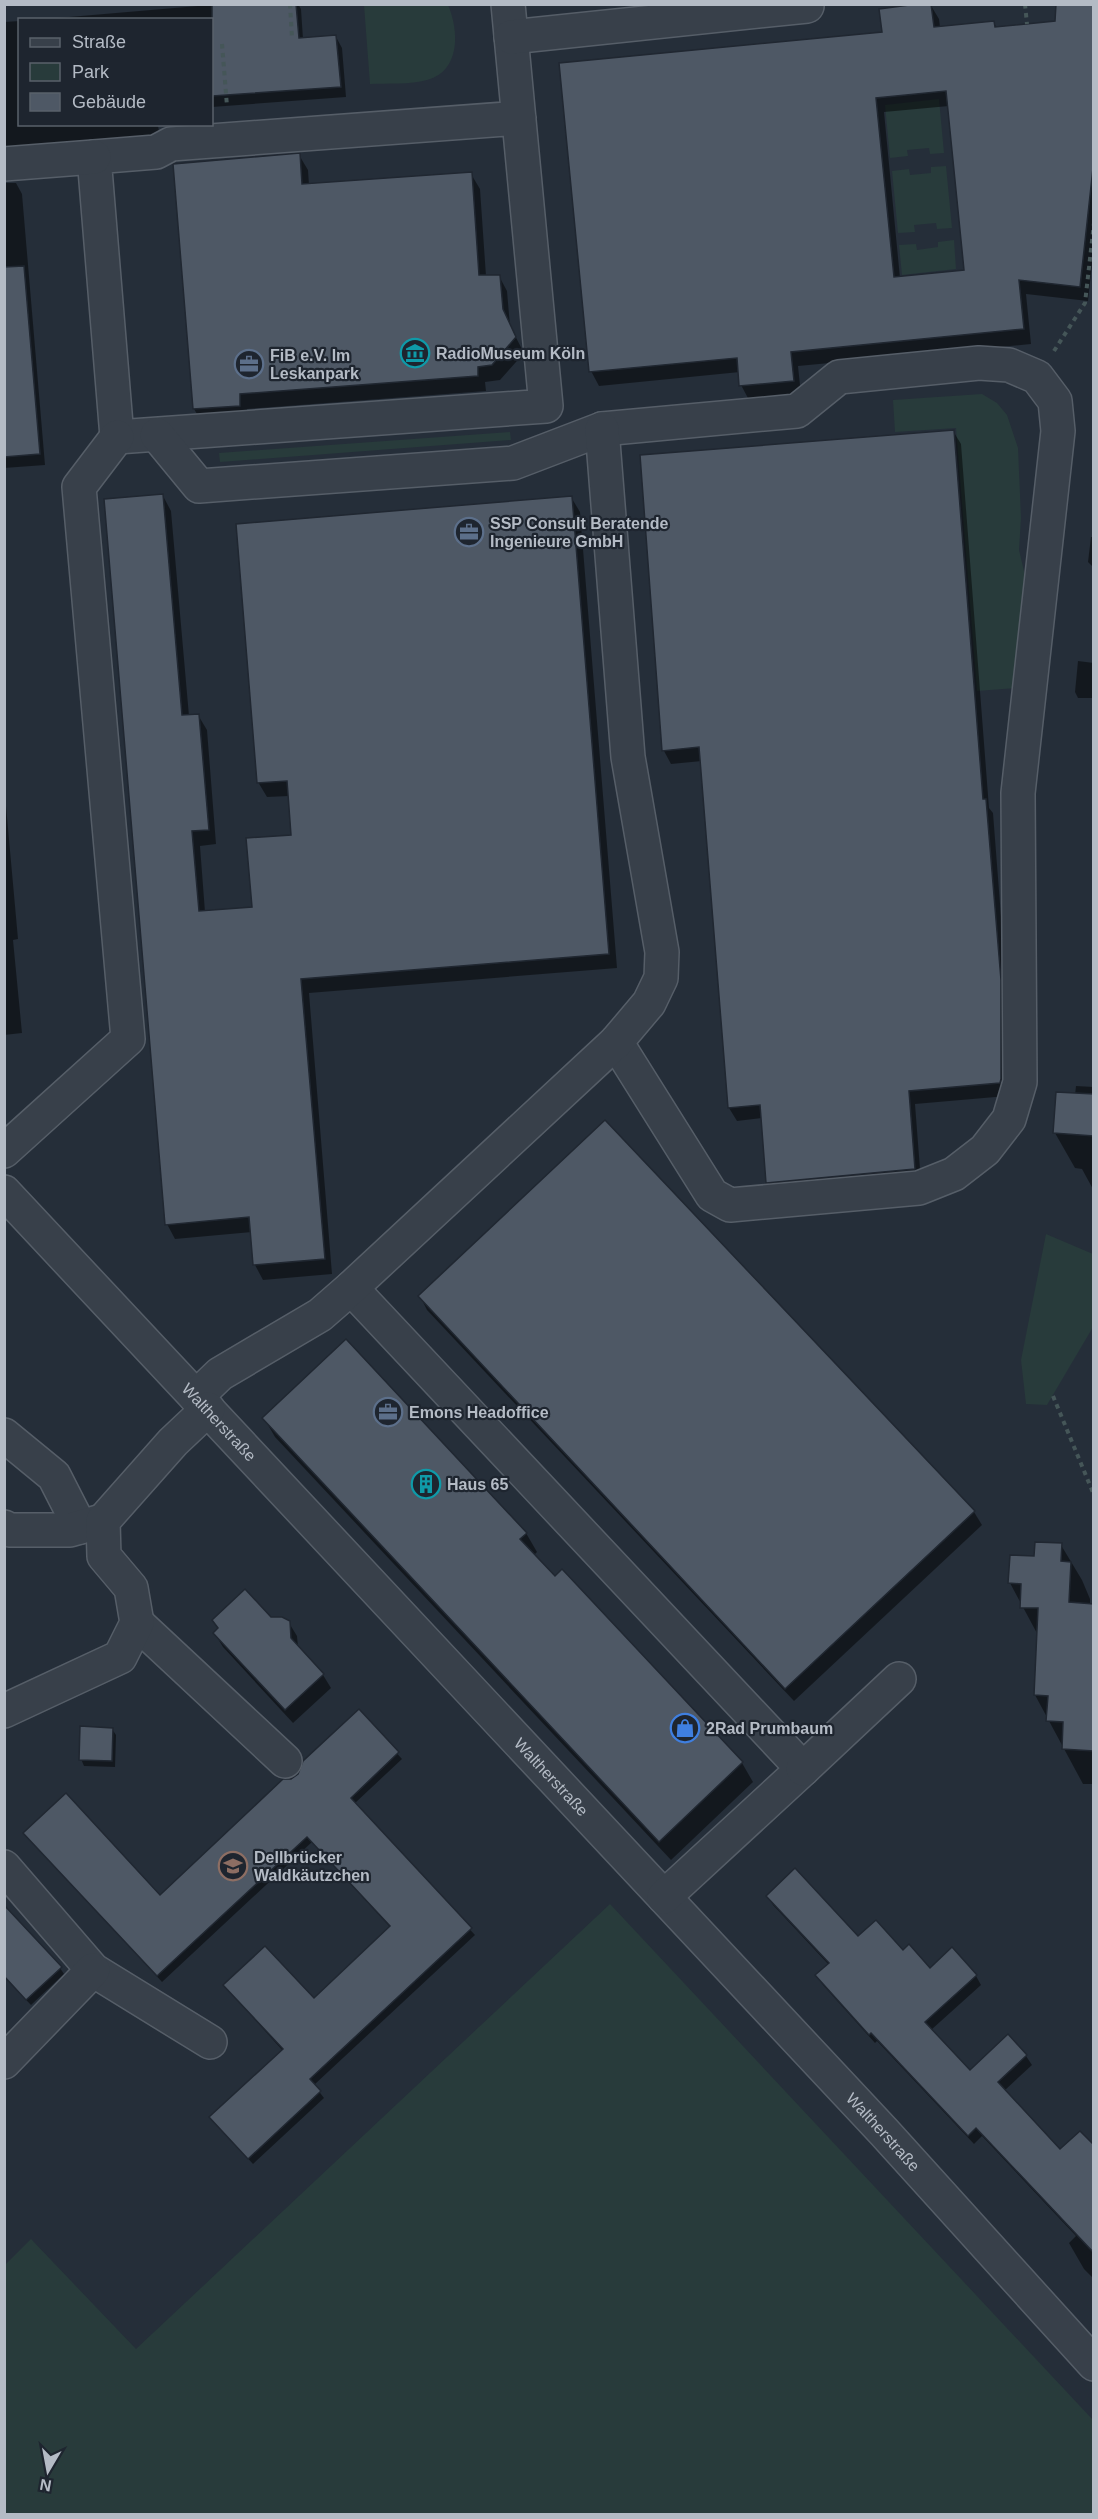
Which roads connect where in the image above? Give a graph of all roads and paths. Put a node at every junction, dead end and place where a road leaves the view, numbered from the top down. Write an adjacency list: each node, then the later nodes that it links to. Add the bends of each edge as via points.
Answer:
1 (290, 4): 7 (path)
2 (508, 4): 6 (street)
3 (1026, 4): 5 (path)
4 (787, 7): 6 (street)
5 (1027, 24)
6 (511, 37): 9 (street)
7 (292, 38)
8 (222, 44): 10 (path)
9 (519, 118): 10 (street); 15 (street)
10 (230, 140): 11 (street, via 171,144 156,152)
11 (94, 157): 12 (street); 18 (street)
12 (4, 164)
13 (1094, 223): 14 (path, via 1085,303)
14 (1037, 376): 16 (street, via 1009,365 979,363 839,377 797,411); 19 (street, via 1055,401 1058,431 1018,793 1020,1082 1009,1119 985,1150 962,1168 919,1188 730,1205 712,1195)
15 (546, 406): 16 (street); 17 (street)
16 (602, 429): 17 (street, via 513,463 199,486); 19 (street, via 628,757 662,952 661,978 649,1003)
17 (158, 435): 18 (street)
18 (117, 438): 20 (street, via 79,487 128,1039)
19 (616, 1042): 22 (street)
20 (4, 1151)
21 (9, 1206): 24 (street, Waltherstraße)
22 (351, 1288): 24 (street, via 320,1315 220,1374); 33 (street)
23 (1053, 1396): 26 (path)
24 (202, 1403): 27 (street, via 173,1442); 35 (street, Waltherstraße)
25 (4, 1435): 27 (street, via 54,1476)
26 (1094, 1495)
27 (92, 1524): 28 (street, via 70,1530); 29 (street, via 104,1556 131,1588)
28 (4, 1527)
29 (137, 1623): 31 (street, via 120,1656); 32 (street)
30 (899, 1679): 33 (street)
31 (4, 1711)
32 (285, 1761)
33 (803, 1768): 35 (street)
34 (4, 1867): 36 (street)
35 (664, 1897): 39 (street, Waltherstraße)
36 (93, 1970): 37 (street); 38 (street)
37 (210, 2042)
38 (4, 2062)
39 (1094, 2364)

